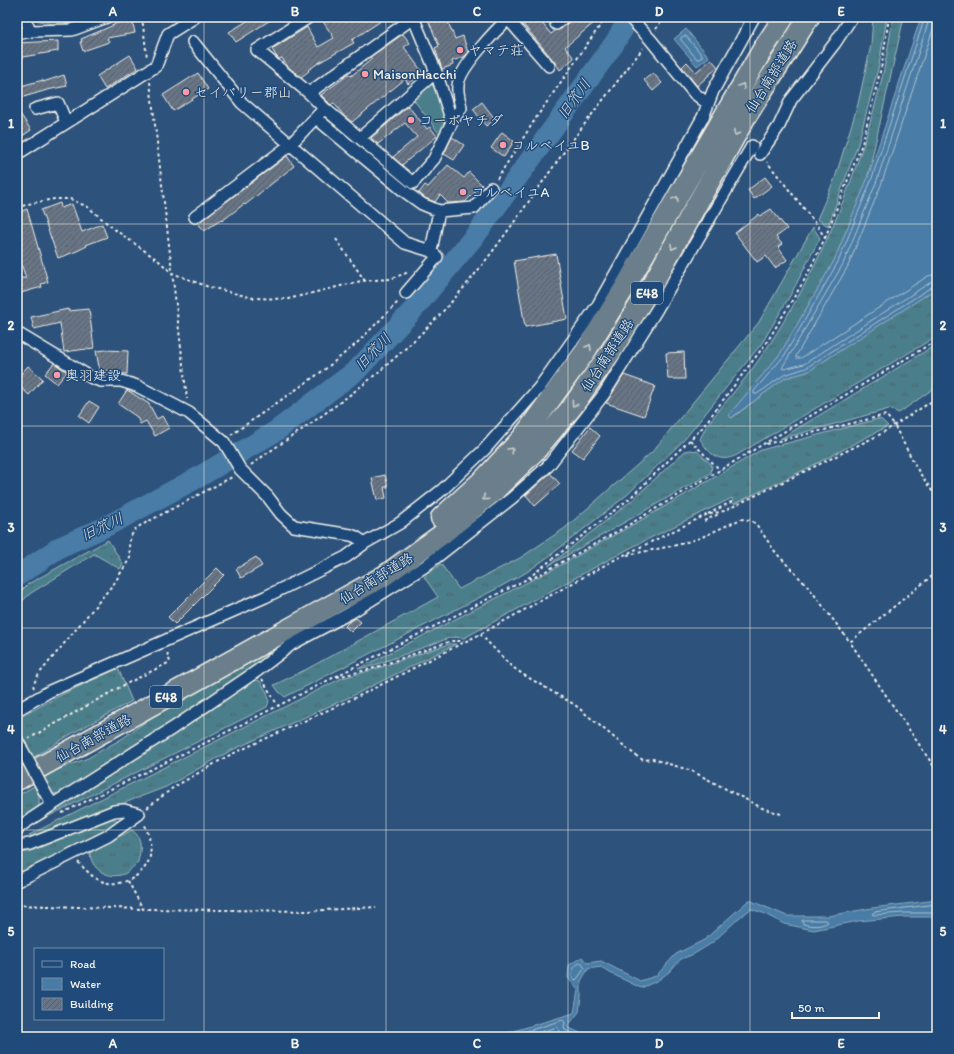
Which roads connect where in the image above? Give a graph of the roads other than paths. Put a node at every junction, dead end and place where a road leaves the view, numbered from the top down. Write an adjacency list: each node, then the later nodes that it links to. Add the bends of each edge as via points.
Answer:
1 (23, 17): 12 (street)
2 (107, 17): 12 (street, via 72,30)
3 (195, 17): 22 (street, via 168,34 156,66)
4 (309, 17): 17 (street, via 257,50)
5 (413, 17): 16 (street); 17 (street)
6 (629, 17): 18 (street, via 648,36 694,93)
7 (754, 17): 18 (street)
8 (784, 17): 34 (highway, 仙台南部道路 / E48, one-way to 8, via 433,526 485,478 523,438 585,352)
9 (809, 17): 34 (highway, 仙台南部道路 / E48, one-way to 34, via 745,118 653,283 610,353 572,407 536,450 494,491 441,535 384,576)
10 (852, 17): 38 (street, via 792,100 778,126 756,150 604,394 548,466 512,498 424,567 350,614 292,644 173,728)
11 (509, 18): 15 (street, via 539,47); 23 (street, via 464,69 457,85 461,108)
12 (31, 31): 13 (street)
13 (17, 34)
14 (193, 42): 25 (street, via 242,103)
15 (549, 66)
16 (436, 72): 23 (street); 24 (street)
17 (309, 94): 19 (street)
18 (708, 104): 33 (street, via 598,304 539,388 484,450 442,490 400,523)
19 (324, 108): 21 (street); 24 (street)
20 (36, 109): 22 (street, via 58,103)
21 (314, 120): 25 (street); 28 (street)
22 (66, 122): 26 (street)
23 (452, 122): 24 (street, via 434,159 414,183)
24 (360, 138)
25 (292, 144): 29 (street); 30 (street, via 405,243)
26 (17, 154)
27 (491, 188): 28 (street, via 474,208)
28 (438, 215): 30 (street)
29 (196, 217)
30 (432, 248): 31 (street, via 437,257)
31 (406, 293)
32 (17, 333): 33 (street, via 92,378 101,381 121,381 137,386 189,413 223,441 241,470 294,526 351,535)
33 (365, 543): 35 (street, via 346,557 265,597 50,691)
34 (316, 614): 37 (highway, 仙台南部道路 / E48)
35 (17, 710)
36 (22, 740): 38 (street, bridge)
37 (17, 780)
38 (50, 801): 39 (street)
39 (17, 831)
40 (17, 843): 41 (street, via 19,846 30,844 114,811 124,810 140,814 108,836)
41 (17, 881)

